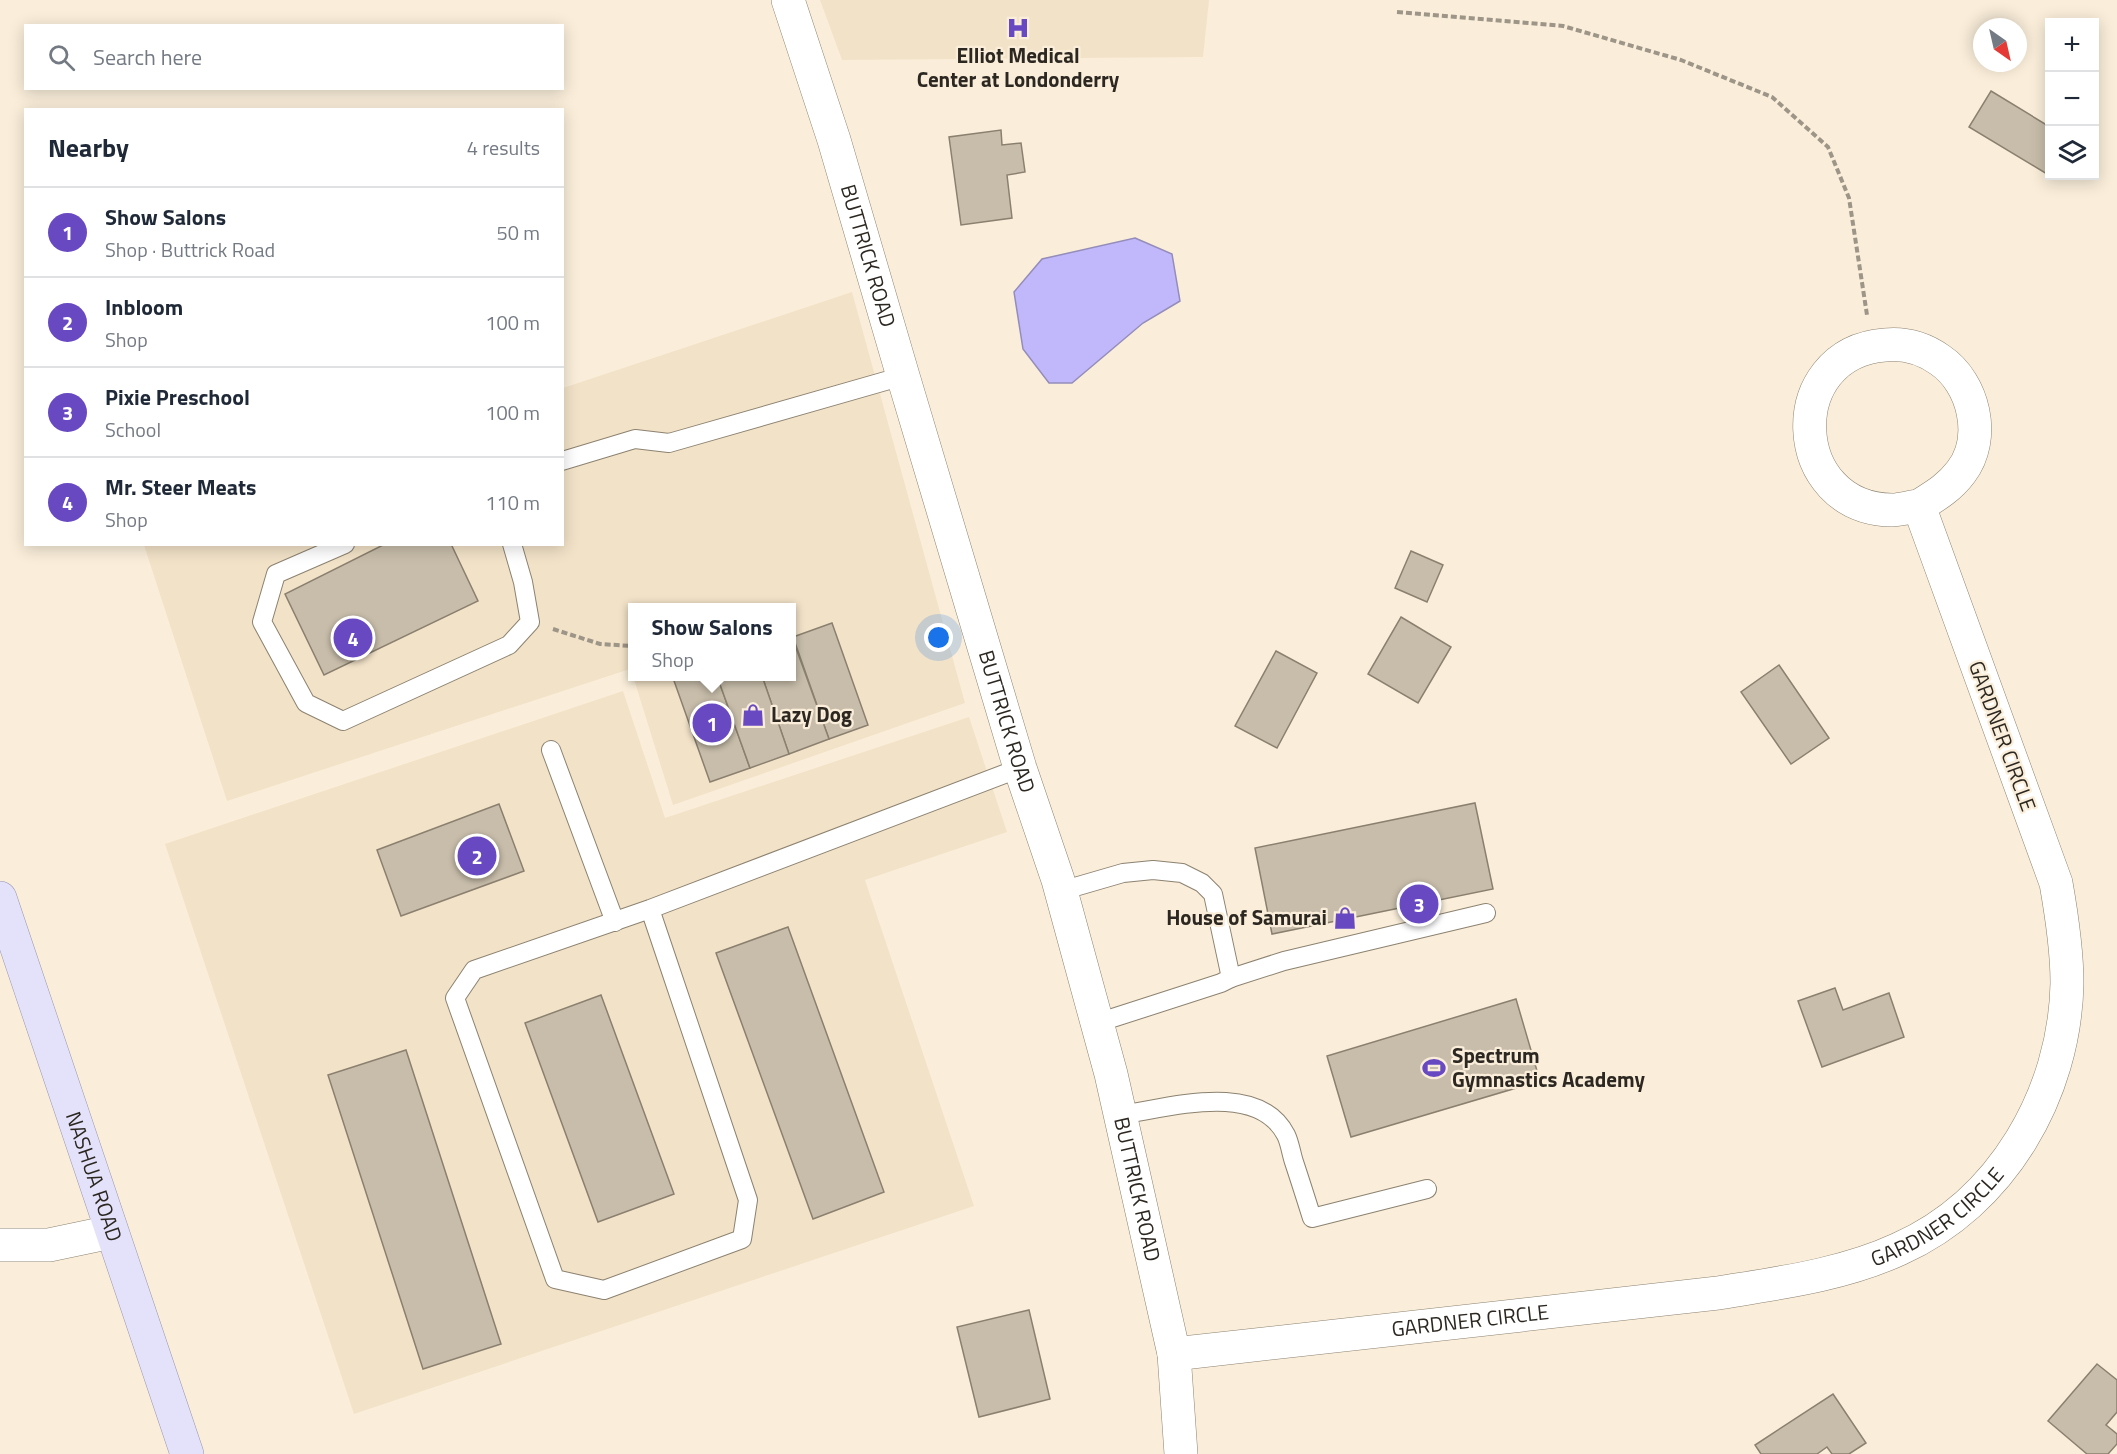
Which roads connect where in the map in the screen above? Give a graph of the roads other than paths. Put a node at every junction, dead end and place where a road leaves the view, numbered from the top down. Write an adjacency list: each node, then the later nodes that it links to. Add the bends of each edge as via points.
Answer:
1 (788, 0): 2 (street, BUTTRICK ROAD, via 834,140)
2 (903, 376): 3 (lane, via 669,443 635,439); 8 (street, BUTTRICK ROAD)
3 (564, 459)
4 (1919, 506): 4 (street, via 1892,510 1865,506 1842,494 1823,475 1811,450 1808,424 1814,398 1827,374 1847,356 1872,346 1900,344 1927,351 1950,367 1969,399 1974,417 1973,445 1962,471 1943,492); 20 (street, GARDNER CIRCLE, via 2055,883 2064,932 2067,984 2058,1046 2038,1110 2004,1167 1957,1214 1900,1249 1862,1263 1781,1283)
5 (340, 546): 6 (lane, via 276,574 262,622 306,703 343,721 509,645 530,622)
6 (513, 546)
7 (551, 750): 13 (lane)
8 (1020, 768): 9 (street, BUTTRICK ROAD); 11 (lane)
9 (1061, 891): 14 (lane, via 1123,873 1153,870 1182,873 1202,883 1213,894); 15 (street, BUTTRICK ROAD)
10 (0, 898): 18 (main road, NASHUA ROAD)
11 (650, 909): 13 (lane); 13 (lane, via 748,1200 742,1239 604,1290 555,1279 455,998 474,970)
12 (1486, 913): 14 (lane, via 1284,961)
13 (615, 922)
14 (1231, 978): 15 (lane)
15 (1097, 1023): 16 (street, BUTTRICK ROAD)
16 (1120, 1115): 17 (lane, via 1210,1101 1257,1107 1274,1119 1286,1135 1312,1218); 20 (street, BUTTRICK ROAD)
17 (1427, 1189)
18 (111, 1232): 19 (street, via 49,1245); 21 (main road, NASHUA ROAD)
19 (0, 1245)
20 (1174, 1354): 22 (street, BUTTRICK ROAD)
21 (187, 1454)
22 (1181, 1454)

